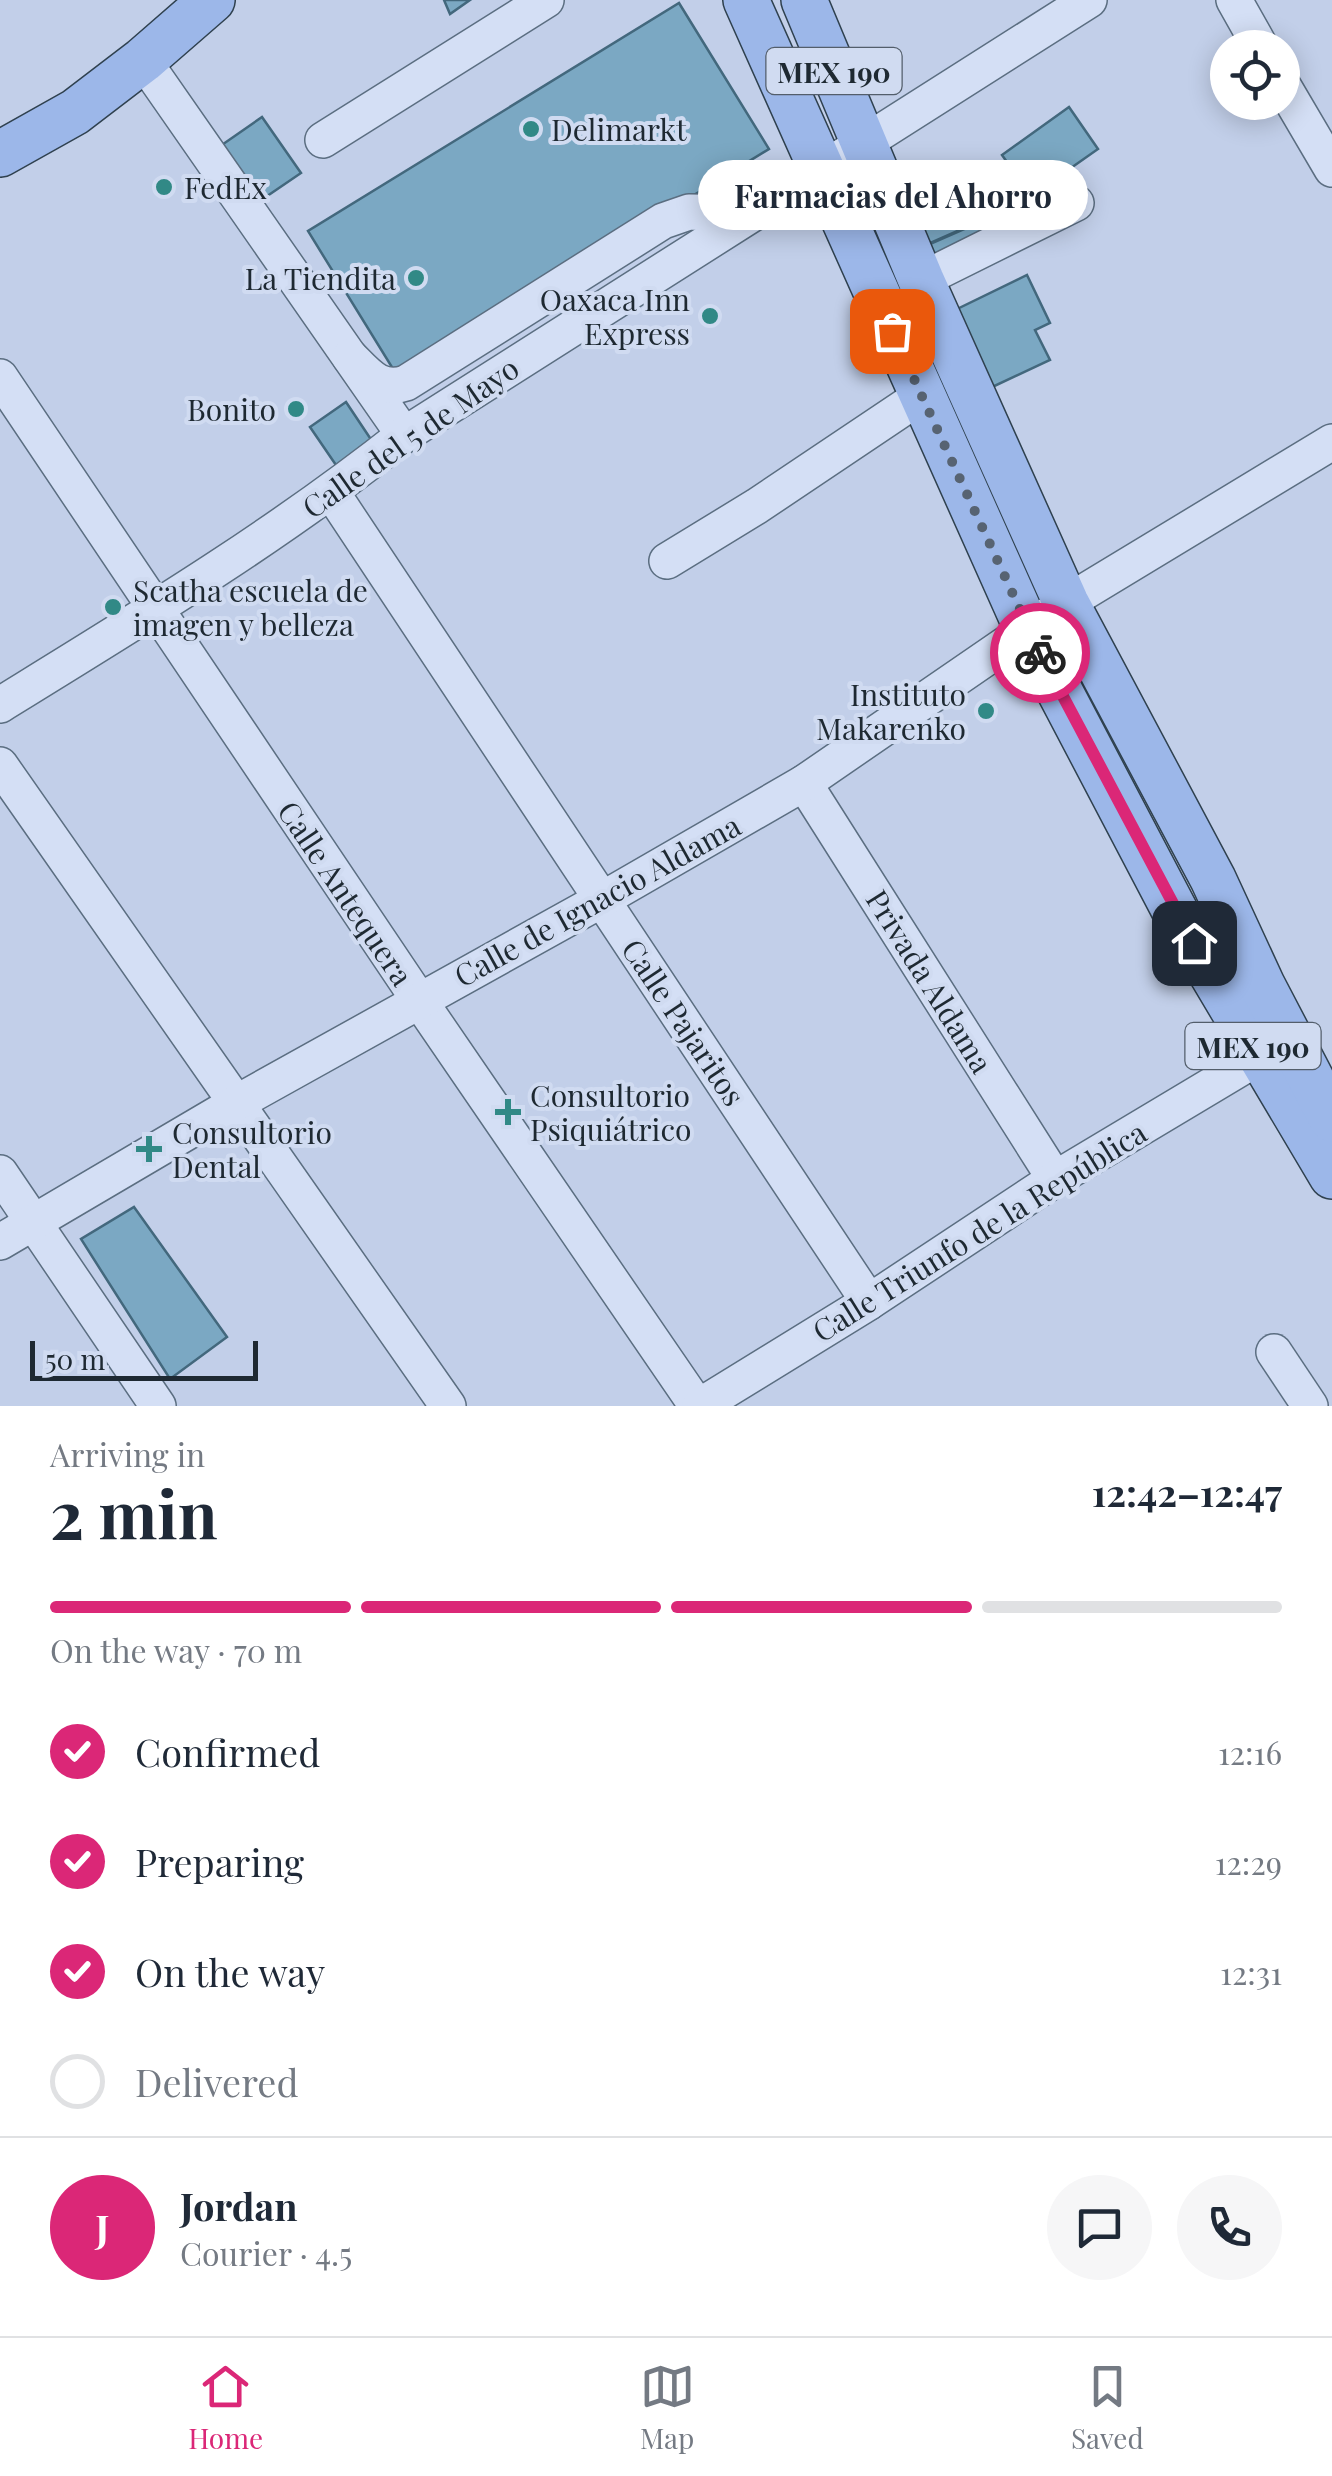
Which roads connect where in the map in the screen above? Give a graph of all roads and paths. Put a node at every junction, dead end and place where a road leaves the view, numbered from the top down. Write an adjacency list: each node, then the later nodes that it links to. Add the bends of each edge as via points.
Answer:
1 (212, 0): 8 (main road)
2 (546, 0): 10 (street)
3 (746, 0): 13 (main road, MEX 190)
4 (804, 0): 11 (main road, MEX 190)
5 (1090, 0): 11 (street, Calle del 5 de Mayo)
6 (1234, 0): 7 (street)
7 (1251, 30)
8 (143, 60): 12 (main road, via 75,112); 18 (street)
9 (1300, 115): 14 (street)
10 (322, 140)
11 (864, 142): 13 (street, Calle del 5 de Mayo); 17 (main road, MEX 190)
12 (0, 154)
13 (820, 168): 16 (street, Calle del 5 de Mayo); 20 (main road, MEX 190)
14 (1332, 170)
15 (1076, 203): 17 (street)
16 (750, 213): 18 (street, via 689,212 663,221 406,384 383,386); 21 (street, Calle del 5 de Mayo)
17 (920, 280): 25 (main road, MEX 190)
18 (350, 357): 21 (street)
19 (0, 376): 26 (street, Calle Antequera)
20 (921, 396): 24 (street); 27 (main road, MEX 190)
21 (404, 434): 23 (street, Calle del 5 de Mayo)
22 (1332, 442): 25 (street, Calle de Ignacio Aldama)
23 (332, 493): 26 (street, Calle del 5 de Mayo); 31 (street, Calle Pajaritos)
24 (667, 561)
25 (1066, 604): 27 (street, Calle de Ignacio Aldama); 33 (main road, MEX 190, via 1214,879)
26 (155, 610): 28 (street, Calle del 5 de Mayo); 34 (street, Calle Antequera)
27 (1027, 630): 30 (street, Calle de Ignacio Aldama); 32 (main road, MEX 190)
28 (0, 706)
29 (0, 765): 37 (street)
30 (804, 782): 31 (street, Calle de Ignacio Aldama); 41 (street, Privada Aldama)
31 (603, 899): 34 (street, Calle de Ignacio Aldama); 44 (street, Calle Pajaritos)
32 (1177, 915): 33 (main road); 35 (main road, MEX 190)
33 (1262, 984): 36 (main road, via 1303,1019); 38 (main road, MEX 190)
34 (419, 1000): 37 (street, Calle de Ignacio Aldama); 48 (street, Calle Antequera)
35 (1259, 1057): 40 (main road, MEX 190); 41 (street, Calle Triunfo de la República)
36 (1332, 1058)
37 (238, 1102): 42 (street, Calle de Ignacio Aldama); 47 (street)
38 (1332, 1118)
39 (0, 1172): 42 (street)
40 (1332, 1176)
41 (1055, 1179): 44 (street, Calle Triunfo de la República)
42 (32, 1221): 43 (street, Calle de Ignacio Aldama); 46 (street)
43 (0, 1242)
44 (870, 1302): 48 (street, Calle Triunfo de la República)
45 (1274, 1352): 49 (street)
46 (158, 1406)
47 (448, 1406)
48 (698, 1406)
49 (1310, 1406)

